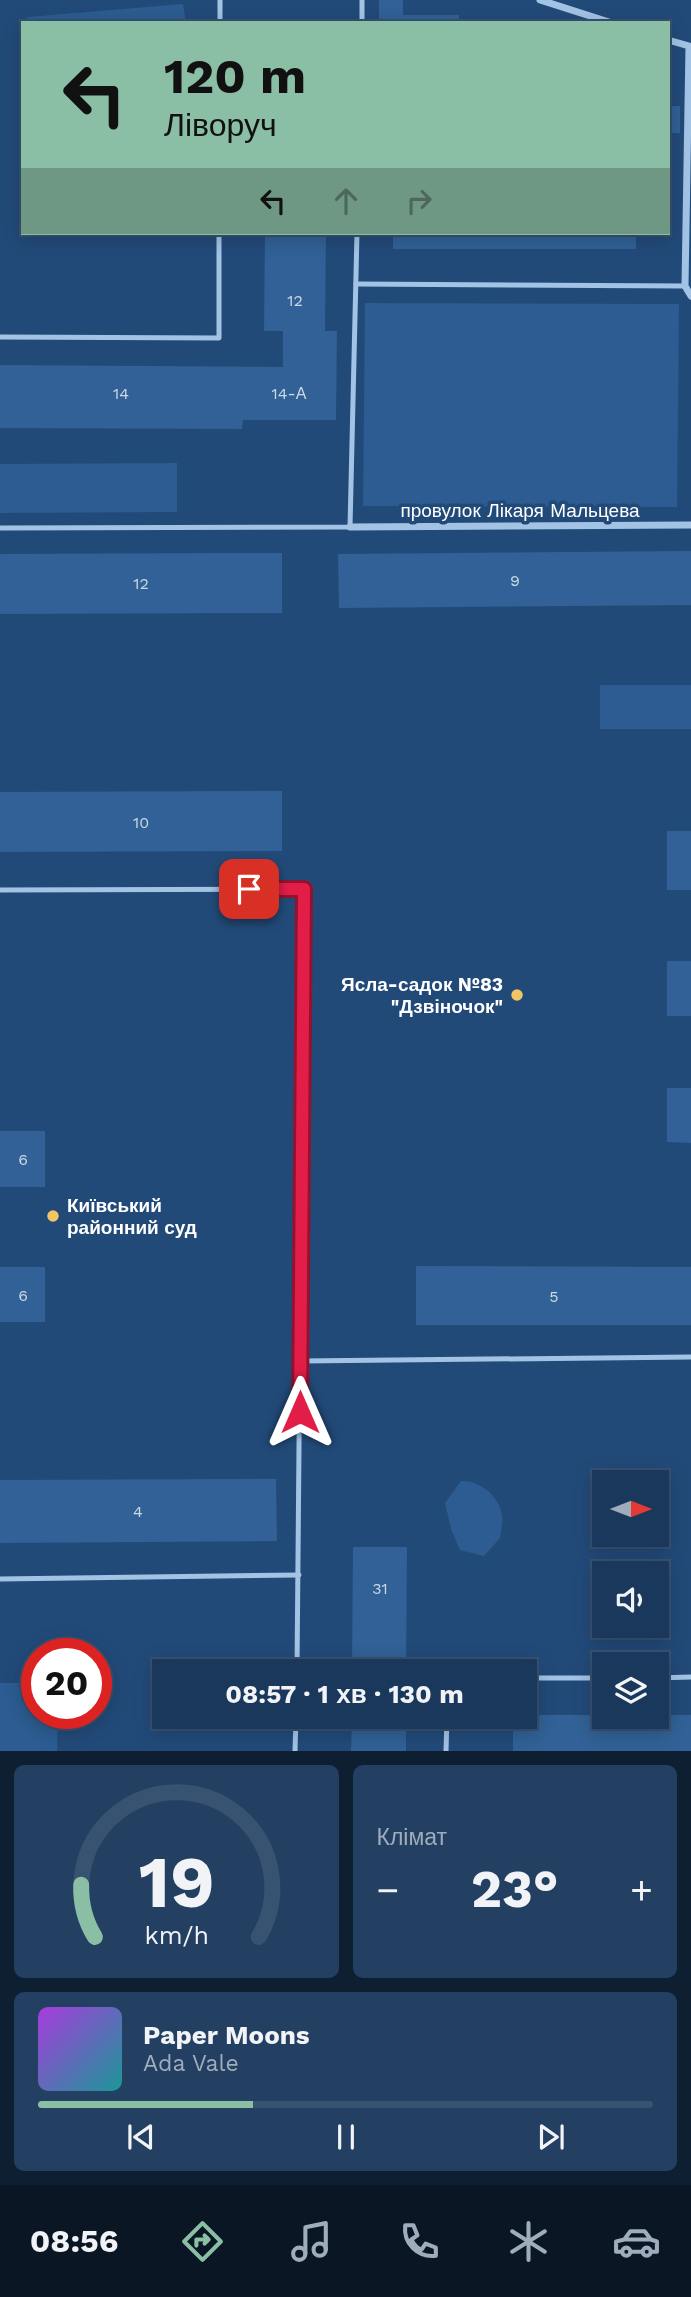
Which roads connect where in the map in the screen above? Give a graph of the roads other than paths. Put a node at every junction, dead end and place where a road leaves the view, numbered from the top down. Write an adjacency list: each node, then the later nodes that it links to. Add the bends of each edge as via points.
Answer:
1 (220, 0): 4 (lane)
2 (362, 0): 5 (lane)
3 (540, 0): 6 (street)
4 (220, 21)
5 (362, 21)
6 (606, 21)
7 (670, 41): 11 (street, via 689,46)
8 (219, 235): 13 (lane, via 219,338)
9 (357, 235): 10 (lane)
10 (356, 284): 11 (lane); 15 (lane)
11 (685, 286): 12 (street)
12 (691, 296)
13 (0, 337)
14 (691, 525): 15 (street, провулок Лікаря Мальцева)
15 (350, 527): 16 (lane)
16 (0, 528)
17 (0, 890): 19 (lane, via 304,889)
18 (691, 1357): 19 (lane)
19 (301, 1361): 20 (lane)
20 (299, 1575): 21 (lane); 22 (lane)
21 (0, 1578)
22 (297, 1659)
23 (691, 1677): 26 (lane)
24 (537, 1678): 25 (lane)
25 (592, 1678)
26 (669, 1678)
27 (296, 1729): 29 (lane)
28 (447, 1729): 30 (lane)
29 (295, 1751)
30 (446, 1751)

